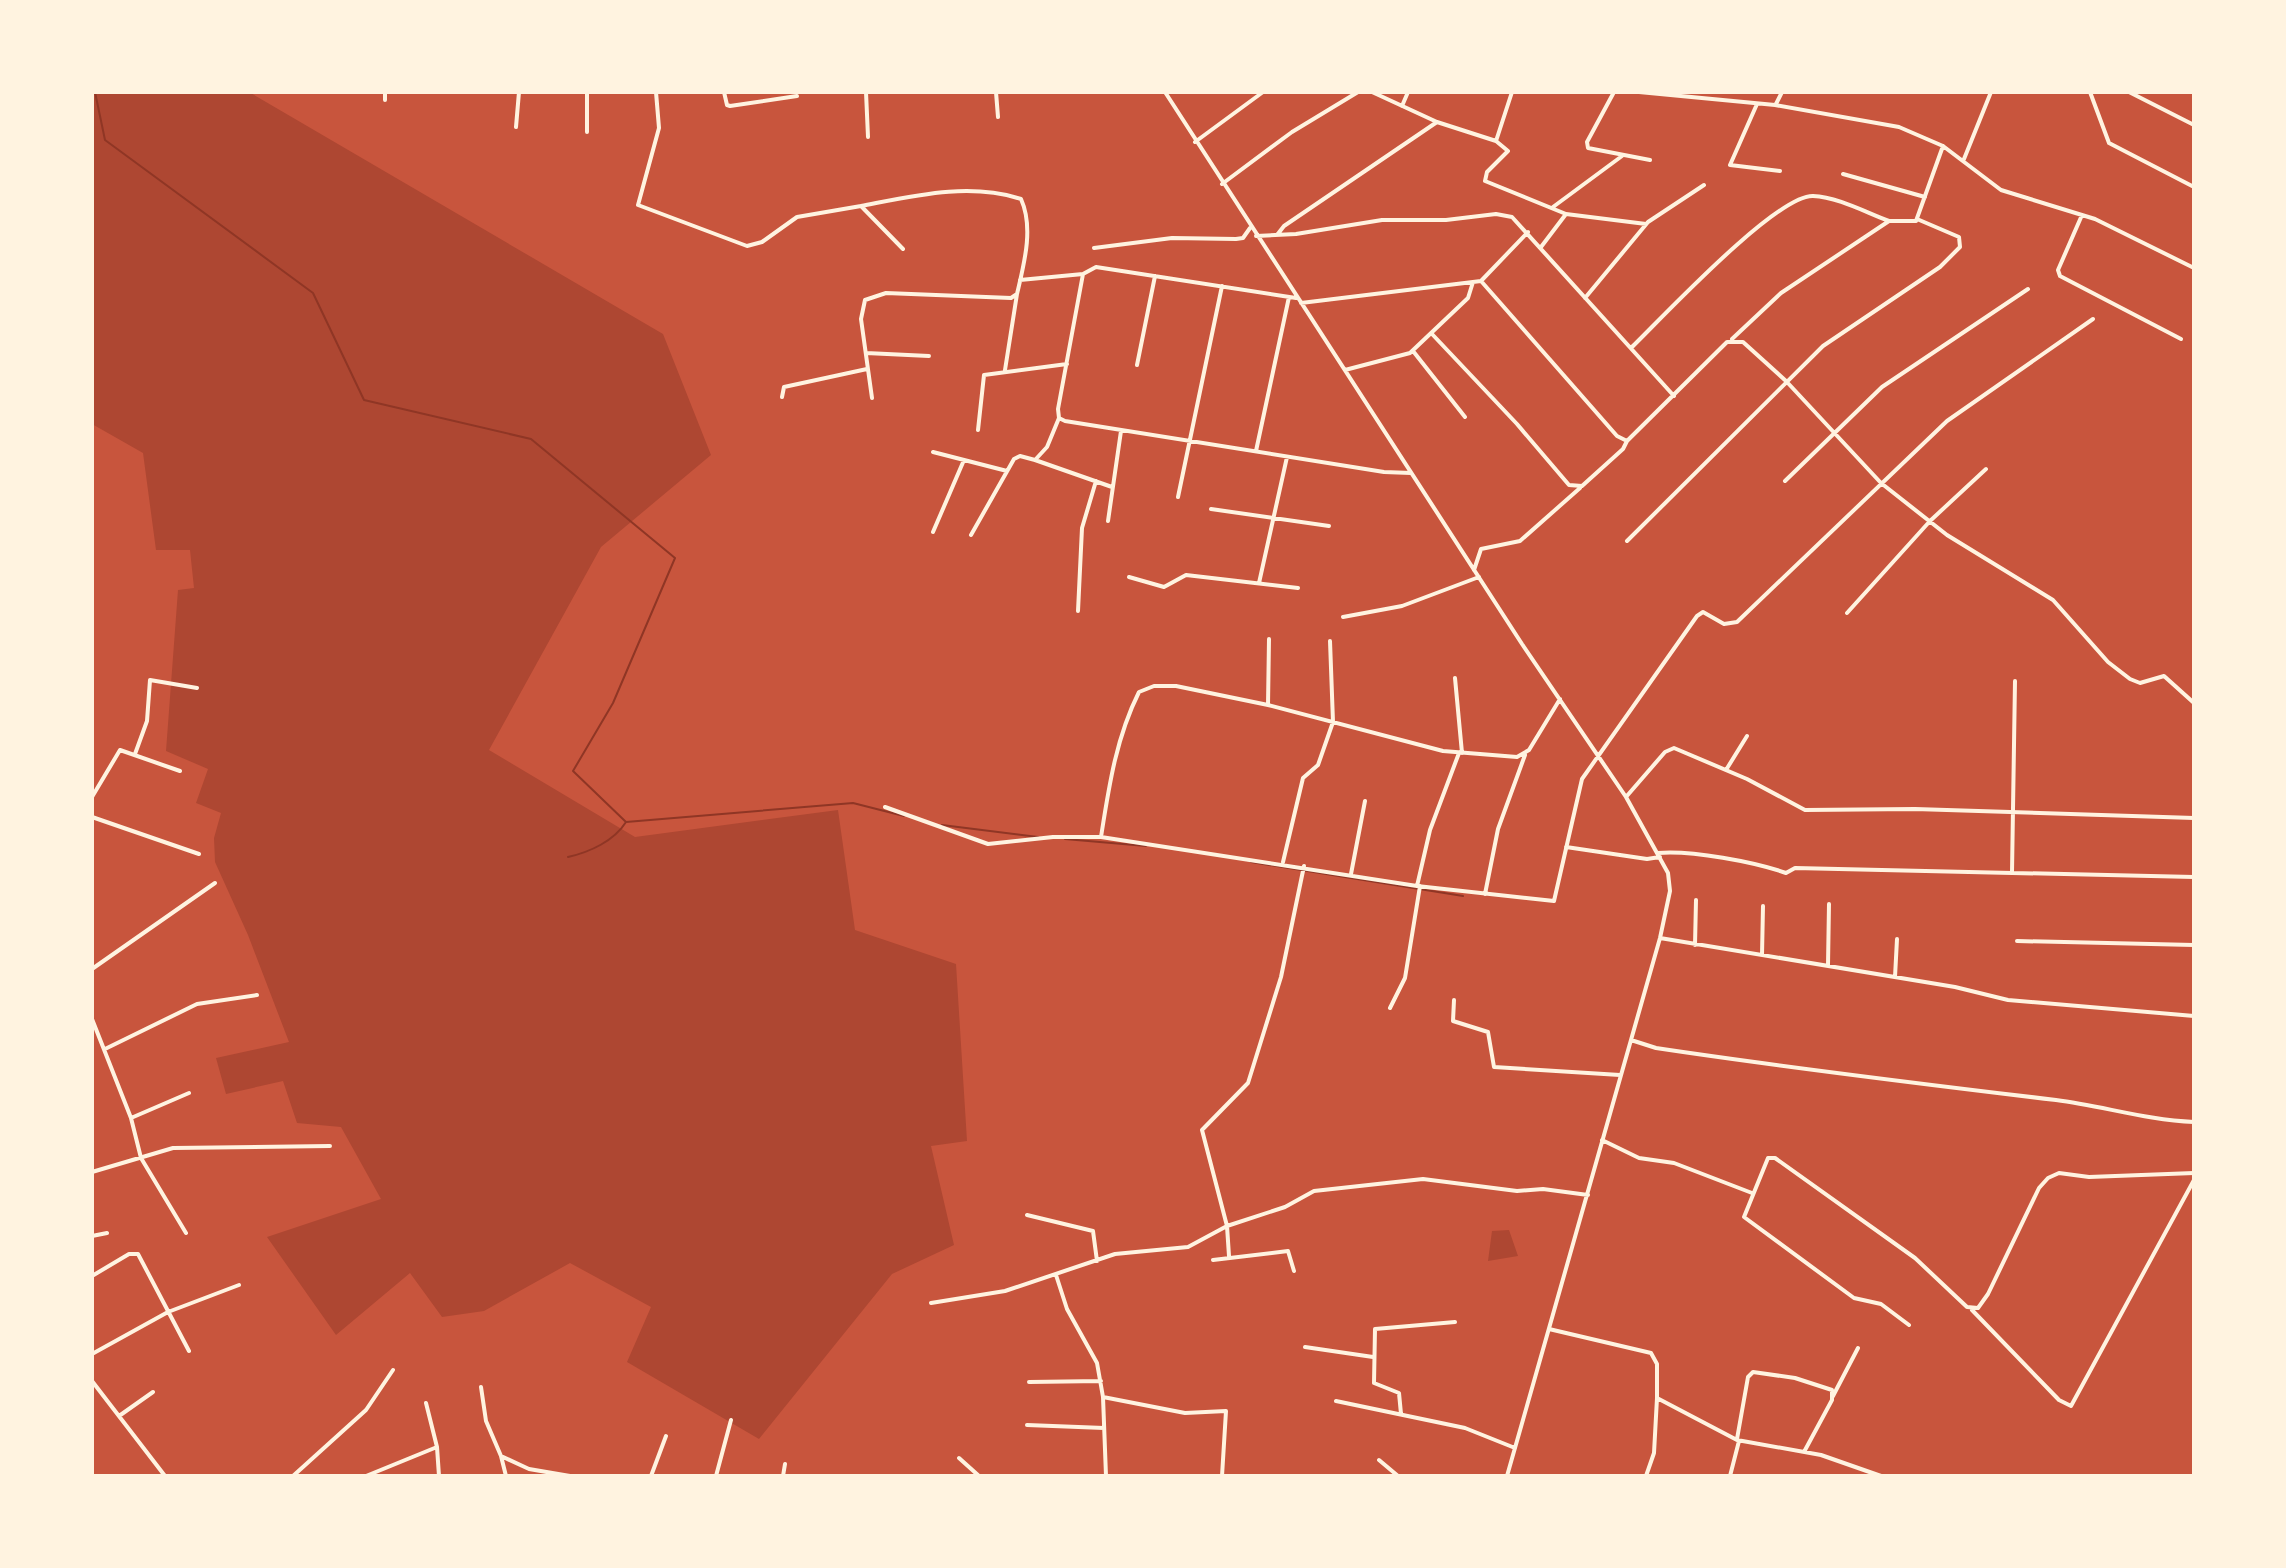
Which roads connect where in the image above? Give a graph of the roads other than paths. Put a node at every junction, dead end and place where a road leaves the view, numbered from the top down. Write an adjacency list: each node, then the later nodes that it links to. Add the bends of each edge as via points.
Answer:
1 (385, 92): 21 (street)
2 (519, 92): 28 (street)
3 (587, 92): 29 (street)
4 (656, 92): 43 (street, via 659,128 638,205 747,246 762,242 797,217)
5 (724, 92): 20 (street, via 730,106)
6 (866, 92): 30 (street)
7 (996, 92): 25 (street)
8 (1165, 92): 32 (street)
9 (1263, 92): 32 (street)
10 (1358, 92): 39 (street)
11 (1372, 92): 24 (street)
12 (1408, 92): 24 (street)
13 (1512, 92): 31 (street)
14 (1614, 92): 34 (street, via 1587,142 1588,148)
15 (1639, 92): 22 (street)
16 (1782, 92): 23 (street)
17 (1991, 92): 35 (street)
18 (2090, 92): 41 (street, via 2109,143)
19 (2129, 92): 27 (street)
20 (797, 96)
21 (385, 100)
22 (1757, 104): 23 (street); 37 (street, via 1730,165)
23 (1775, 105): 33 (street, via 1899,127)
24 (1402, 106): 26 (street)
25 (998, 117)
26 (1437, 122): 31 (street); 52 (street)
27 (2194, 125)
28 (516, 127)
29 (587, 132)
30 (868, 137)
31 (1496, 141): 44 (street, via 1508,151 1485,181)
32 (1195, 142): 39 (street)
33 (1943, 146): 35 (street); 42 (street)
34 (1622, 156): 36 (street); 44 (street)
35 (1964, 159): 46 (street, via 2001,190)
36 (1650, 160)
37 (1780, 171)
38 (1843, 174): 42 (street)
39 (1222, 184): 50 (street)
40 (1704, 185): 49 (street)
41 (2194, 187)
42 (1925, 197): 47 (street)
43 (861, 206): 56 (street); 60 (street, via 950,192 1021,199 1028,226)
44 (1553, 207): 45 (street)
45 (1566, 214): 49 (street); 54 (street)
46 (2082, 215): 57 (street); 72 (street, via 2060,276)
47 (1917, 219): 48 (street); 82 (street, via 1959,237 1960,247 1940,267 1823,346)
48 (1889, 221): 71 (street, via 1781,293); 73 (street, via 1806,197 1747,234)
49 (1646, 224): 67 (street)
50 (1250, 228): 53 (street); 55 (street, via 1236,239 1172,238)
51 (1528, 232): 52 (street, via 1512,217 1496,214 1382,220); 54 (street); 61 (street)
52 (1277, 235): 53 (street)
53 (1256, 236): 68 (street)
54 (1541, 247): 67 (street)
55 (1094, 248)
56 (903, 249)
57 (2194, 268)
58 (1083, 274): 59 (street, via 1096,267); 60 (street); 77 (street)
59 (1155, 276): 63 (street); 78 (street)
60 (1020, 280): 65 (street)
61 (1481, 281): 62 (street); 91 (street, via 1617,436)
62 (1473, 282): 68 (street); 70 (street, via 1468,298)
63 (1222, 286): 66 (street); 92 (street)
64 (2028, 289): 90 (street, via 1895,376)
65 (1017, 294): 75 (street, via 875,294 861,307); 80 (street)
66 (1289, 297): 68 (street); 93 (street)
67 (1585, 298): 73 (street)
68 (1299, 300): 81 (street)
69 (2093, 319): 103 (street, via 1947,421)
70 (1432, 334): 74 (street); 104 (street, via 1569,485)
71 (1732, 339): 82 (street, via 1743,342); 83 (street)
72 (2181, 339)
73 (1631, 348): 83 (street)
74 (1413, 351): 81 (street); 86 (street)
75 (866, 353): 76 (street); 79 (street)
76 (929, 356)
77 (1067, 364): 80 (street); 87 (street)
78 (1137, 365)
79 (867, 369): 84 (street, via 784,387); 85 (street)
80 (1005, 370): 88 (street, via 984,375)
81 (1345, 370): 100 (street)
82 (1786, 381): 90 (street); 114 (street)
83 (1674, 396): 91 (street)
84 (782, 397)
85 (872, 398)
86 (1465, 417)
87 (1059, 418): 89 (street); 97 (street)
88 (978, 430)
89 (1121, 431): 92 (street); 105 (street)
90 (1834, 433): 102 (street); 103 (street)
91 (1627, 441): 104 (street)
92 (1191, 442): 93 (street); 106 (street)
93 (1256, 451): 95 (street)
94 (933, 452): 96 (street)
95 (1287, 457): 100 (street); 108 (street)
96 (964, 460): 99 (street); 112 (street)
97 (1035, 460): 99 (street, via 1020,456); 101 (street)
98 (1986, 469): 110 (street)
99 (1007, 471): 113 (street)
100 (1411, 473): 115 (street)
101 (1096, 481): 105 (street); 120 (street, via 1082,528)
102 (1785, 481)
103 (1881, 483): 110 (street); 136 (street, via 1737,622 1724,624 1703,612 1697,616)
104 (1582, 486): 115 (street, via 1520,541 1481,549)
105 (1112, 487): 109 (street)
106 (1178, 497)
107 (1211, 509): 108 (street)
108 (1272, 518): 111 (street); 118 (street)
109 (1108, 521)
110 (1930, 521): 121 (street); 129 (street, via 2053,600 2130,679 2145,682 2164,676)
111 (1329, 526)
112 (933, 532)
113 (971, 535)
114 (1627, 541)
115 (1474, 570): 117 (street)
116 (1129, 577): 118 (street, via 1164,587 1186,575)
117 (1479, 577): 122 (street, via 1402,606); 128 (street)
118 (1259, 583): 119 (street)
119 (1298, 588)
120 (1078, 611)
121 (1847, 613)
122 (1343, 617)
123 (1269, 639): 130 (street)
124 (1330, 641): 131 (street)
125 (1455, 678): 133 (street)
126 (2015, 681): 143 (street)
127 (197, 688): 134 (street, via 150,680 147,721)
128 (1560, 699): 135 (street); 136 (street)
129 (2194, 703)
130 (1268, 705): 131 (street); 146 (street, via 1176,686 1139,692 1110,770)
131 (1333, 722): 133 (street); 150 (street, via 1318,765 1303,778)
132 (1747, 736): 137 (street)
133 (1460, 753): 135 (street); 156 (street, via 1430,830)
134 (135, 754): 138 (street); 139 (street, via 117,751)
135 (1525, 755): 157 (street, via 1498,829)
136 (1598, 755): 140 (street); 147 (street, via 1582,779)
137 (1726, 770): 140 (street, via 1669,748); 143 (street, via 1805,810)
138 (180, 771)
139 (92, 797)
140 (1626, 797): 149 (street)
141 (1365, 801): 153 (street)
142 (885, 807): 146 (street, via 988,844)
143 (2014, 811): 145 (street); 152 (street)
144 (92, 817): 148 (street)
145 (2194, 818)
146 (1101, 837): 150 (street)
147 (1566, 847): 149 (street, via 1647,859); 157 (street, via 1554,901)
148 (199, 854)
149 (1659, 855): 152 (street, via 1674,851 1761,864 1786,873 1795,868); 161 (street, via 1670,891)
150 (1283, 862): 151 (street)
151 (1304, 866): 153 (street); 190 (street, via 1281,977 1248,1083 1202,1130)
152 (2012, 873): 154 (street)
153 (1351, 874): 156 (street)
154 (2194, 877)
155 (215, 883): 168 (street)
156 (1418, 886): 157 (street); 172 (street, via 1405,978)
157 (1485, 894)
158 (1696, 900): 164 (street)
159 (1829, 904): 167 (street)
160 (1763, 906): 166 (street)
161 (1660, 938): 164 (street); 175 (street)
162 (1897, 939): 169 (street)
163 (2017, 941): 165 (street)
164 (1695, 945): 166 (street)
165 (2194, 945)
166 (1762, 955): 167 (street)
167 (1828, 965): 169 (street)
168 (92, 969)
169 (1895, 977): 173 (street, via 2008,1000)
170 (257, 995): 176 (street, via 197,1004)
171 (1454, 1000): 177 (street, via 1453,1021 1488,1032 1494,1067)
172 (1390, 1008)
173 (2194, 1016)
174 (92, 1019): 176 (street)
175 (1631, 1040): 177 (street); 180 (street, via 1836,1075)
176 (105, 1049): 179 (street)
177 (1620, 1075): 181 (street)
178 (189, 1093): 179 (street)
179 (131, 1118): 183 (street)
180 (2194, 1122)
181 (1602, 1140): 187 (street, via 1639,1158 1674,1163); 188 (street)
182 (330, 1146): 183 (street, via 173,1148)
183 (141, 1158): 184 (street); 192 (street)
184 (92, 1172)
185 (2194, 1173): 202 (street, via 2059,1173 2048,1178 1988,1294 1978,1308)
186 (2194, 1180): 202 (street, via 2071,1406 2059,1400)
187 (1752, 1193): 202 (street, via 1765,1160 1775,1158 1915,1258); 205 (street, via 1747,1220 1854,1298 1881,1304)
188 (1588, 1195): 190 (street, via 1423,1179 1380,1182 1314,1191 1285,1207); 206 (street)
189 (1027, 1215): 196 (street, via 1093,1231)
190 (1227, 1226): 194 (street); 196 (street, via 1188,1247 1133,1250)
191 (107, 1233): 193 (street)
192 (186, 1233)
193 (92, 1236)
194 (1229, 1256): 195 (street); 197 (street, via 1288,1251)
195 (1213, 1260)
196 (1097, 1261): 198 (street)
197 (1294, 1271)
198 (1056, 1275): 201 (street, via 1005,1291); 214 (street)
199 (92, 1276): 203 (street, via 138,1254)
200 (239, 1285): 203 (street)
201 (931, 1303)
202 (1970, 1308)
203 (168, 1312): 209 (street); 210 (street)
204 (1455, 1322): 211 (street, via 1375,1329)
205 (1909, 1325)
206 (1549, 1329): 220 (street, via 1651,1353 1657,1364); 231 (street)
207 (1305, 1347): 211 (street)
208 (1858, 1348): 218 (street)
209 (189, 1351)
210 (92, 1354)
211 (1373, 1357): 223 (street, via 1374,1383 1399,1393)
212 (393, 1370): 238 (street, via 366,1410)
213 (92, 1381): 224 (street)
214 (1101, 1381): 215 (street); 219 (street)
215 (1029, 1382)
216 (481, 1387): 233 (street, via 486,1421)
217 (153, 1392): 224 (street)
218 (1833, 1396): 229 (street, via 1829,1388 1753,1372); 232 (street)
219 (1103, 1397): 227 (street); 248 (street, via 1185,1413 1226,1411)
220 (1657, 1398): 229 (street); 251 (street, via 1654,1453)
221 (1336, 1401): 223 (street)
222 (426, 1403): 230 (street)
223 (1401, 1414): 231 (street, via 1465,1428)
224 (119, 1416): 237 (street)
225 (731, 1420): 244 (street)
226 (1027, 1425): 227 (street)
227 (1104, 1428): 247 (street)
228 (666, 1436): 243 (street)
229 (1738, 1440): 232 (street); 252 (street)
230 (437, 1447): 239 (street); 240 (street)
231 (1515, 1448): 250 (street)
232 (1804, 1452): 253 (street)
233 (501, 1456): 241 (street); 242 (street, via 529,1469)
234 (959, 1458): 246 (street)
235 (1379, 1460): 249 (street)
236 (785, 1464): 245 (street)
237 (165, 1476)
238 (293, 1476)
239 (366, 1476)
240 (439, 1476)
241 (506, 1476)
242 (570, 1476)
243 (651, 1476)
244 (716, 1476)
245 (783, 1476)
246 (979, 1476)
247 (1106, 1476)
248 (1222, 1476)
249 (1398, 1476)
250 (1507, 1476)
251 (1646, 1476)
252 (1730, 1476)
253 (1881, 1476)

